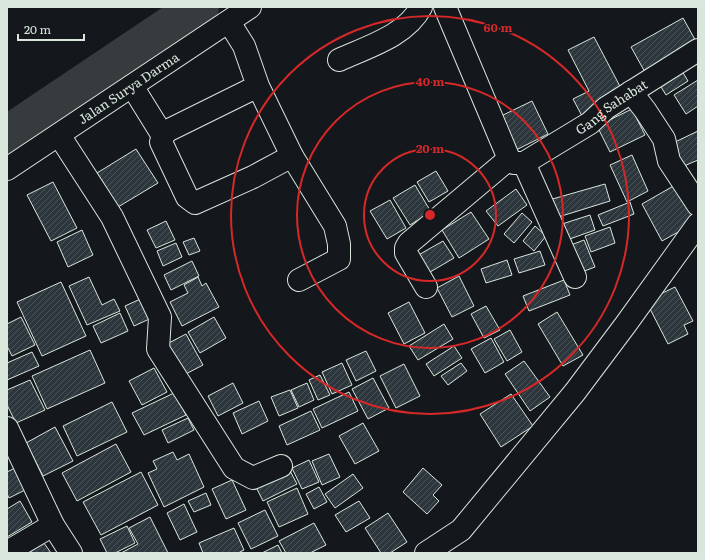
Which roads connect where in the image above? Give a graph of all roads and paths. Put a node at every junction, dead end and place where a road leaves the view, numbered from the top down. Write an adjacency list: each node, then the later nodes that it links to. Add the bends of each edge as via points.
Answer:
1 (250, 7): 4 (street, Jalan Surya Darma)
2 (421, 7): 6 (street, via 400,32)
3 (445, 7): 13 (street)
4 (229, 22): 7 (street, Jalan Surya Darma); 8 (street, via 244,46)
5 (698, 50): 9 (street, Gang Sahabat)
6 (339, 60)
7 (132, 86): 10 (street, Jalan Surya Darma); 11 (street)
8 (258, 86): 11 (street, via 167,131); 12 (street)
9 (631, 92): 13 (street, Gang Sahabat, via 606,108 590,123); 15 (street, via 664,139 669,161)
10 (59, 135): 14 (street, Jalan Surya Darma); 21 (street, via 112,217 160,318 158,350 234,468 253,478)
11 (163, 136): 12 (street, via 161,142 187,197 195,203)
12 (292, 156): 18 (street, via 335,226 339,244 339,259)
13 (516, 161): 17 (street); 19 (street, Gang Sahabat, via 409,243 406,253)
14 (7, 169)
15 (698, 205)
16 (698, 224): 25 (street, via 575,392 461,530)
17 (575, 277)
18 (299, 280)
19 (426, 286)
20 (7, 428): 22 (street)
21 (281, 466)
22 (53, 525): 23 (street); 24 (street)
23 (7, 552)
24 (71, 553)
25 (426, 553)

